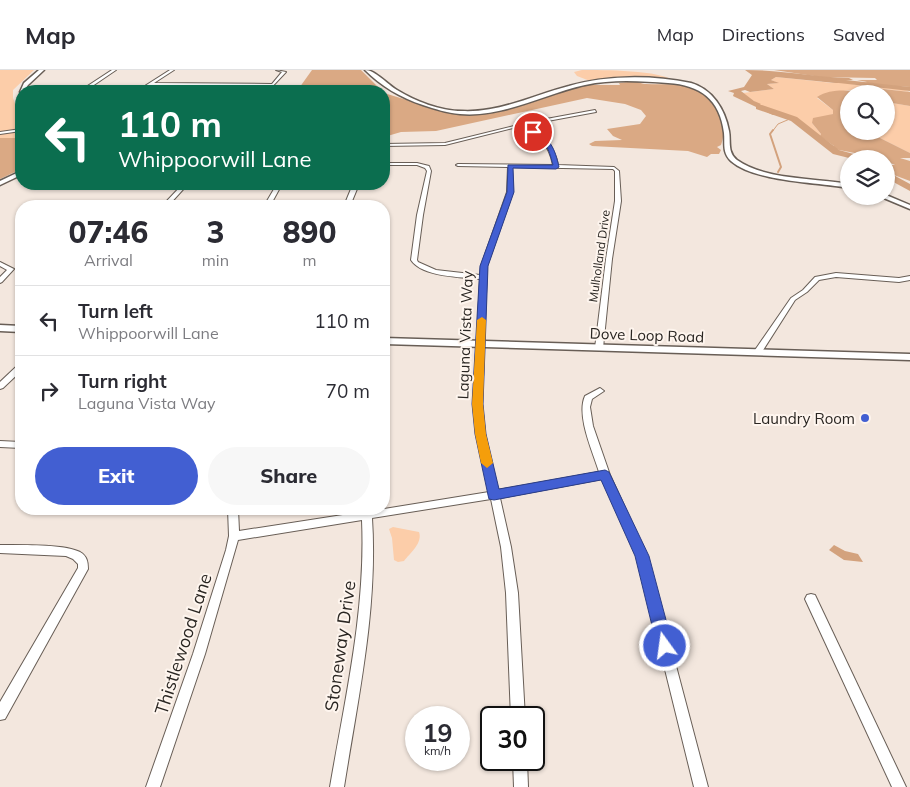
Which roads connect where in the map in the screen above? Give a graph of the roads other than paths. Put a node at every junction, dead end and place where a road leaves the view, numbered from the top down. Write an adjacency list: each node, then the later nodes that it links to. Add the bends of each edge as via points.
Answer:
1 (42, 70): 8 (street)
2 (114, 70): 9 (street)
3 (172, 70): 6 (street)
4 (278, 70): 10 (street, via 284,72)
5 (367, 70): 11 (street)
6 (153, 84): 7 (street)
7 (204, 84): 10 (street)
8 (25, 85)
9 (91, 85)
10 (272, 85)
11 (384, 85)
12 (390, 89): 24 (street, via 447,111 463,113 493,109 595,82 642,80 690,84 712,96 726,128 728,154 738,162 772,174)
13 (595, 111): 14 (street)
14 (522, 125): 17 (street, via 445,144); 21 (street, via 545,139 552,149)
15 (15, 131): 16 (street)
16 (0, 133)
17 (390, 144)
18 (390, 164): 30 (street, via 428,167 416,264 436,272)
19 (458, 165): 20 (street)
20 (510, 166): 21 (street); 30 (street, Laguna Vista Way, via 510,192 486,255)
21 (556, 167): 37 (street, Mulholland Drive, via 614,168 617,171 618,201)
22 (15, 176): 23 (street)
23 (0, 184)
24 (840, 185)
25 (180, 190): 26 (street)
26 (170, 200)
27 (895, 201): 28 (street)
28 (910, 207)
29 (0, 264): 32 (street, via 11,269)
30 (483, 278): 36 (street, Laguna Vista Way)
31 (909, 279): 38 (street, via 836,275 817,278 793,299)
32 (0, 281)
33 (0, 328): 34 (street)
34 (15, 328)
35 (390, 341): 36 (street, Dove Loop Road)
36 (481, 344): 37 (street, Dove Loop Road); 46 (street, Laguna Vista Way, via 478,404)
37 (599, 348): 38 (street, Dove Loop Road)
38 (757, 353): 39 (street, Dove Loop Road)
39 (910, 357)
40 (15, 372): 41 (street)
41 (0, 386)
42 (600, 391): 45 (street, via 588,398 586,407)
43 (0, 444): 44 (street)
44 (15, 445)
45 (605, 475): 46 (street); 61 (street, via 642,556)
46 (494, 495): 47 (street); 55 (street, Laguna Vista Way, via 512,593)
47 (390, 509)
48 (233, 515): 51 (street, Thistlewood Lane)
49 (350, 515): 51 (street)
50 (367, 515): 59 (street, Stoneway Drive, via 369,549 365,613)
51 (234, 536): 58 (street, Thistlewood Lane, via 199,654)
52 (0, 549): 54 (street, via 67,552 83,562 83,569)
53 (811, 598): 62 (street)
54 (4, 699): 56 (street)
55 (517, 706)
56 (0, 714)
57 (520, 771): 60 (street)
58 (153, 787)
59 (337, 787)
60 (521, 787)
61 (701, 787)
62 (899, 787)

